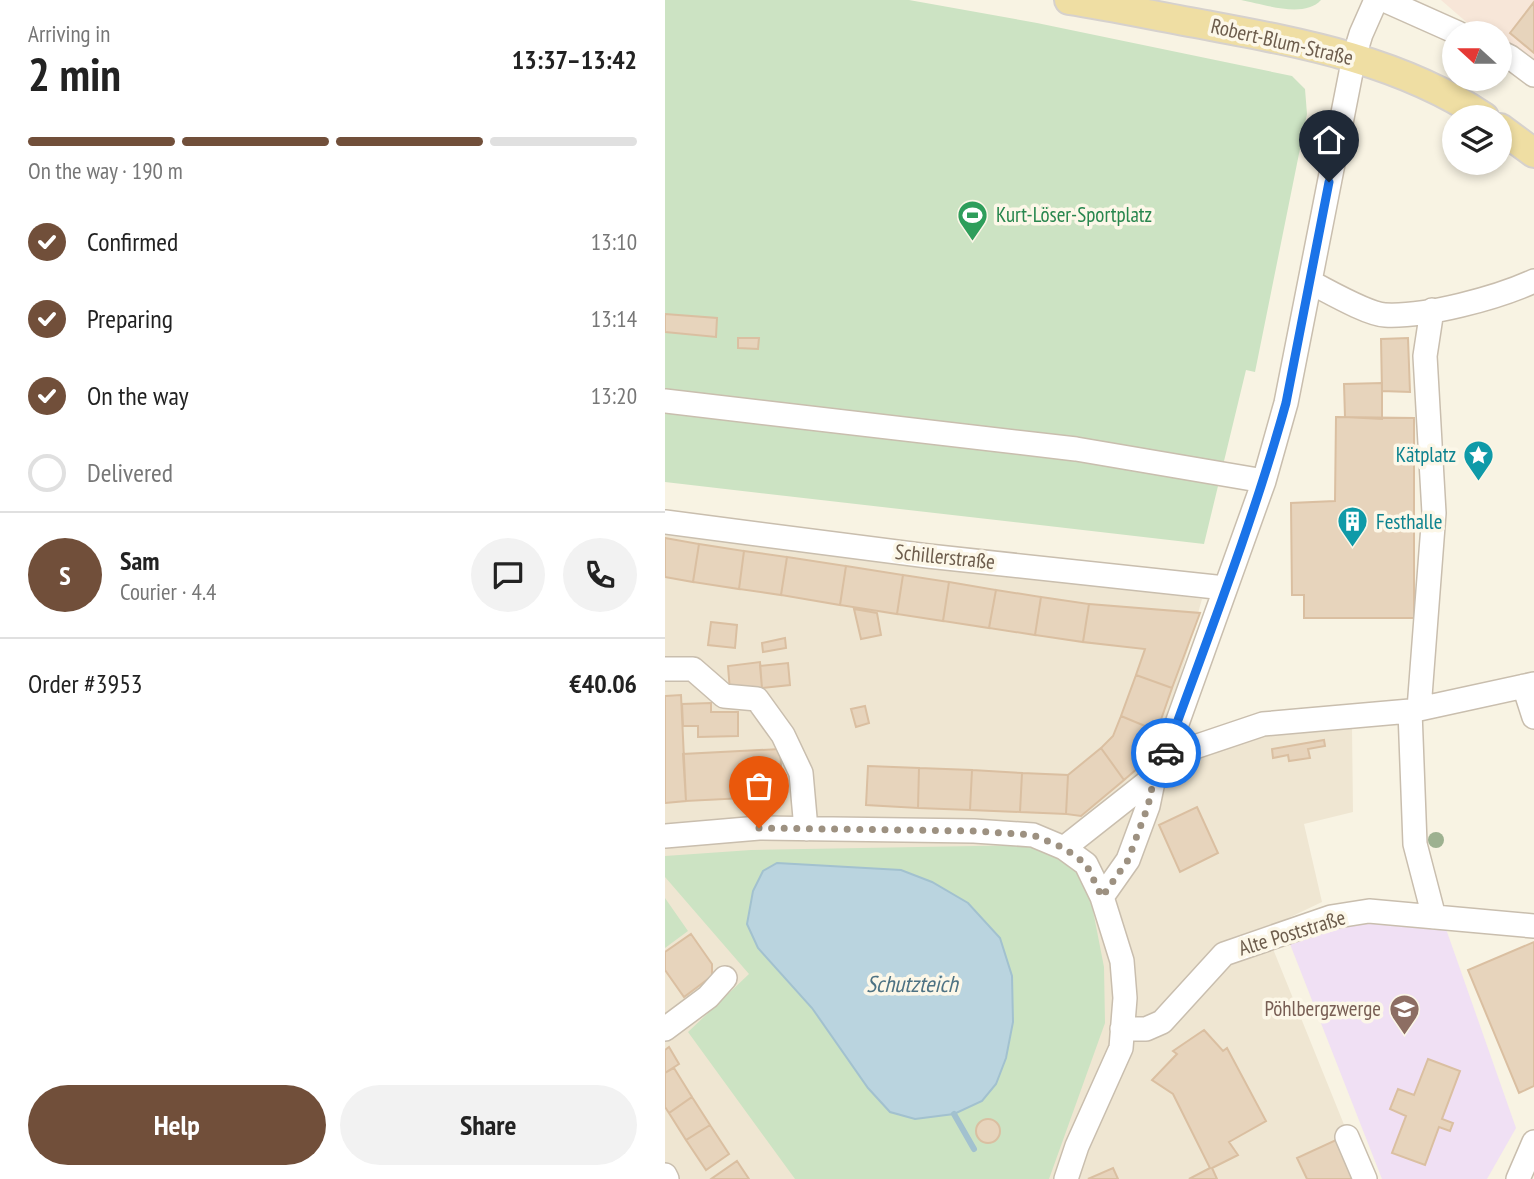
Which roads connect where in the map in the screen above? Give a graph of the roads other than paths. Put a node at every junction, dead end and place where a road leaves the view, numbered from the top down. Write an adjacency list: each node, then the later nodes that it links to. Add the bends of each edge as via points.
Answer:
1 (1069, 0): 5 (main road, Robert-Blum-Straße)
2 (1377, 0): 5 (street)
3 (1384, 0): 4 (street)
4 (1442, 26)
5 (1354, 57): 8 (main road, Robert-Blum-Straße); 12 (street)
6 (1512, 58): 7 (street)
7 (1534, 75)
8 (1462, 105)
9 (1512, 137): 10 (main road)
10 (1534, 153)
11 (1534, 281): 13 (street, via 1506,294)
12 (1310, 282): 13 (street, via 1383,315); 15 (street, via 1286,403)
13 (1438, 309): 20 (street, via 1426,356 1434,513)
14 (665, 401): 15 (street, via 1076,449)
15 (1264, 481): 17 (street)
16 (665, 522): 17 (street, Schillerstraße)
17 (1225, 588): 22 (street)
18 (665, 669): 23 (street, via 693,669 724,696 757,699 783,735 801,773)
19 (1529, 685): 20 (street); 21 (street)
20 (1415, 710): 22 (street, via 1263,724); 27 (street, via 1415,844)
21 (1534, 718)
22 (1159, 767): 25 (street); 26 (street, via 1128,860)
23 (806, 830): 24 (street, via 759,828); 25 (street, via 1033,835)
24 (665, 836)
25 (1064, 848): 26 (street, via 1086,864)
26 (1102, 897): 31 (street, via 1122,961)
27 (1434, 916): 28 (street, Alte Poststraße); 31 (street, Alte Poststraße, via 1369,911 1331,917 1224,954 1162,1022 1146,1029)
28 (1534, 926)
29 (725, 978): 30 (street)
30 (665, 1029)
31 (1122, 1029): 34 (street, via 1121,1048)
32 (1347, 1137): 35 (street)
33 (1534, 1142): 36 (street)
34 (1066, 1179)
35 (1365, 1179)
36 (1518, 1179)

